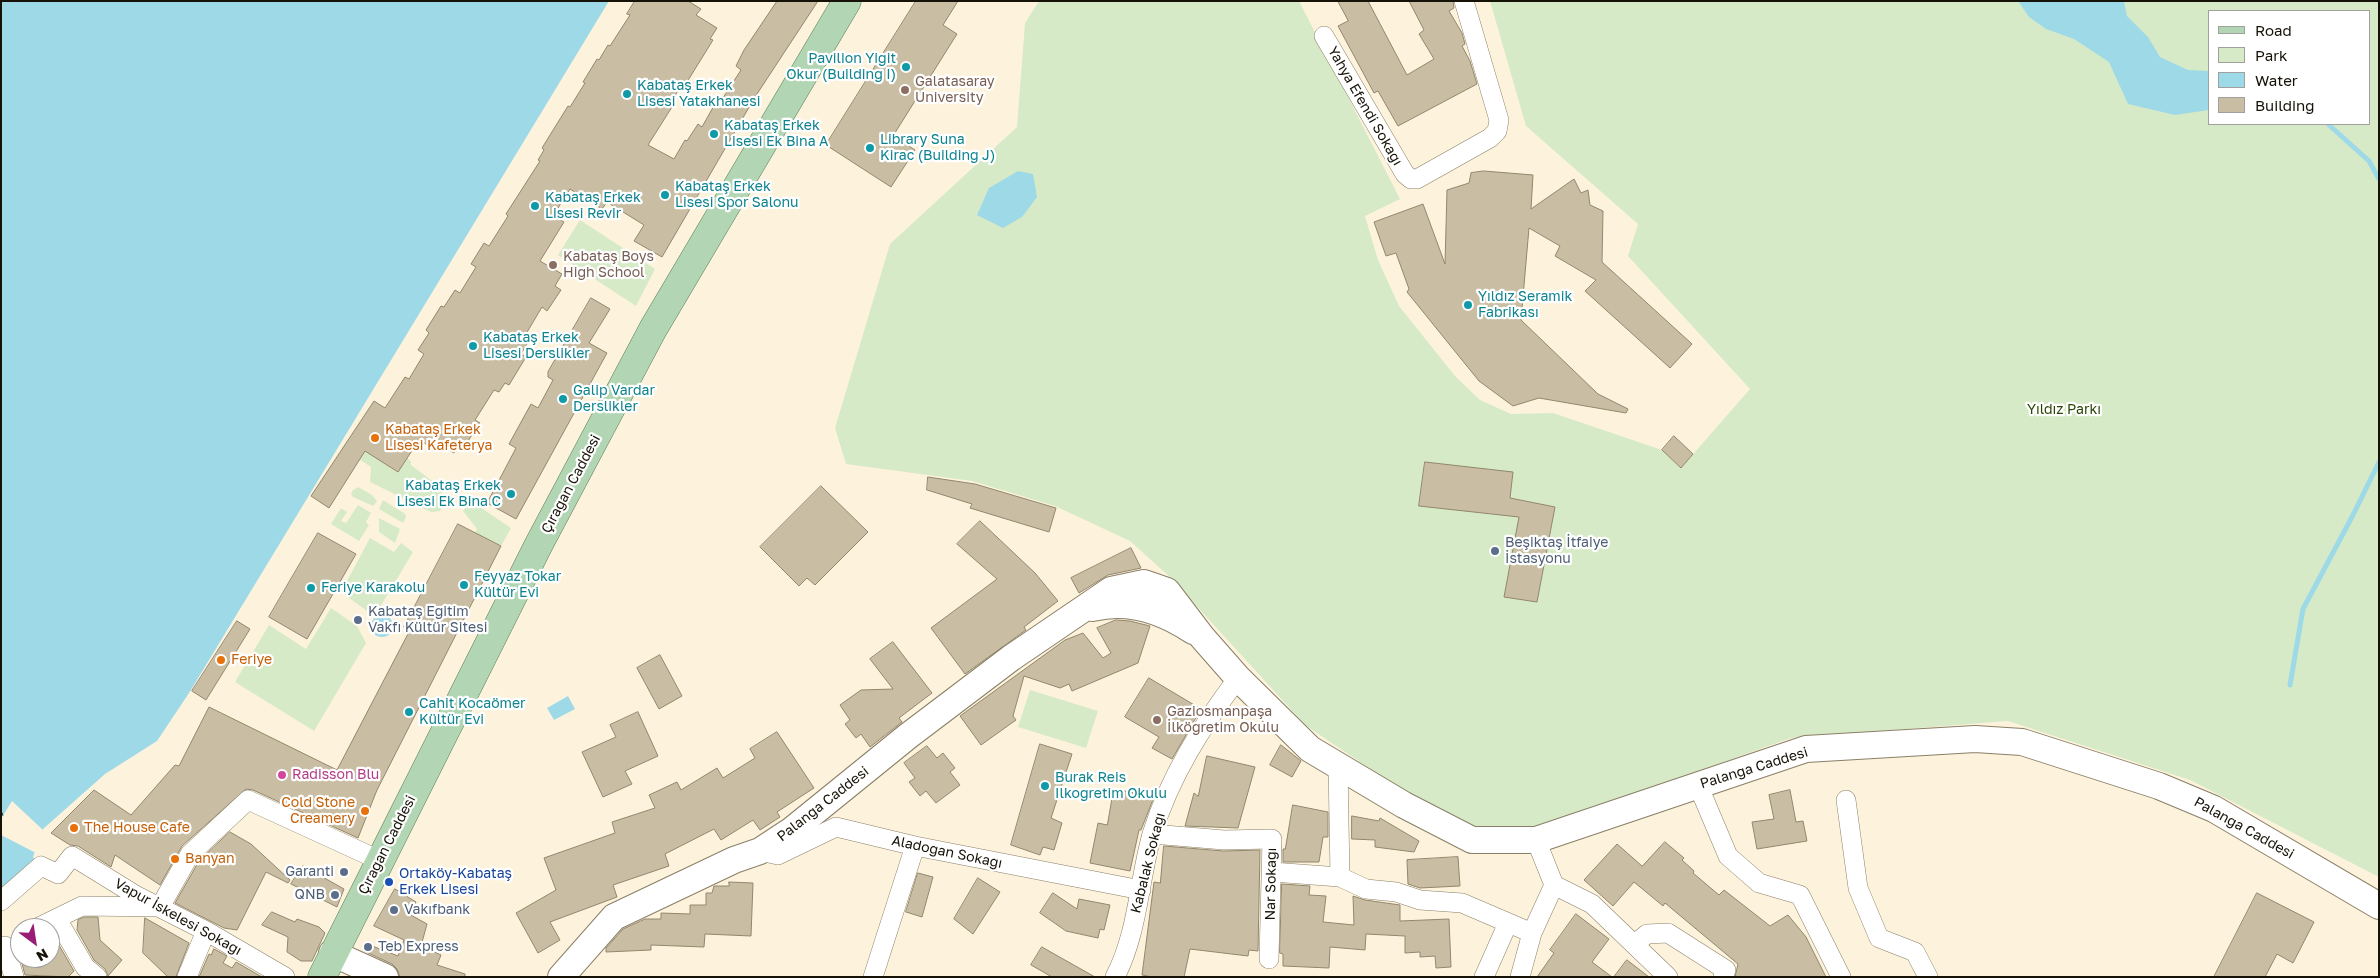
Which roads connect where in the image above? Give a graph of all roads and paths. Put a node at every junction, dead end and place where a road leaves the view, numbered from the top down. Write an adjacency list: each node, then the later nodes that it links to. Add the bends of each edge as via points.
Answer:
1 (847, 1): 12 (main road, Çırağan Caddesi, via 648,338 539,544)
2 (1464, 1): 3 (street, Yahya Efendi Sokağı, via 1499,120 1498,131 1417,179 1405,174)
3 (1324, 36)
4 (1238, 678): 5 (main road, Palanga Caddesi, via 1310,749); 8 (street, Kabalak Sokağı, via 1172,779); 11 (main road, Palanga Caddesi, via 1202,637 1170,616 1132,606 1107,604 1078,612 1011,658 792,830)
5 (1338, 765): 9 (main road, Palanga Caddesi, via 1404,805 1472,840); 15 (street)
6 (1698, 785): 9 (main road, Palanga Caddesi); 20 (main road, Palanga Caddesi, via 1806,750 1975,738 2022,742 2159,786 2214,809); 41 (street, via 1728,856 1758,883 1800,895)
7 (1846, 800): 42 (street, via 1858,888 1879,938 1914,952)
8 (1152, 834): 13 (street, Nar Sokağı, via 1224,840 1272,839); 17 (street, Kabalak Sokağı)
9 (1536, 840): 16 (street)
10 (915, 846): 11 (street, Aladoğan Sokağı, via 836,827 778,855); 17 (street, Aladoğan Sokağı); 35 (street)
11 (760, 851): 31 (main road, Palanga Caddesi, via 614,916)
12 (379, 860): 21 (street, via 248,800 190,854); 29 (main road, Çırağan Caddesi)
13 (1272, 872): 15 (street); 28 (street, Nar Sokağı)
14 (105, 877): 18 (street, Vapur İskelesi Sokağı, via 72,856 58,874 41,866); 19 (street); 21 (street, Vapur İskelesi Sokağı)
15 (1340, 877): 22 (street, via 1366,889 1396,892 1420,900 1462,903)
16 (1554, 885): 26 (street); 27 (street, via 1592,904)
17 (1141, 890): 36 (street, Kabalak Sokağı, via 1131,933)
18 (1, 901)
19 (82, 906): 21 (street); 23 (street)
20 (2379, 906)
21 (160, 907): 24 (street, Vapur İskelesi Sokağı)
22 (1508, 923): 26 (street); 37 (street)
23 (60, 924)
24 (206, 931): 32 (street); 33 (street, Vapur İskelesi Sokağı)
25 (60, 933): 30 (street)
26 (1532, 933): 38 (street)
27 (1635, 944): 39 (street); 40 (street, via 1647,934 1668,933 1726,970)
28 (1269, 959)
29 (327, 965): 34 (main road)
30 (88, 974)
31 (565, 974)
32 (187, 977)
33 (285, 977)
34 (385, 977)
35 (874, 977)
36 (1115, 977)
37 (1484, 977)
38 (1520, 977)
39 (1668, 977)
40 (1723, 977)
41 (1841, 977)
42 (1928, 977)

